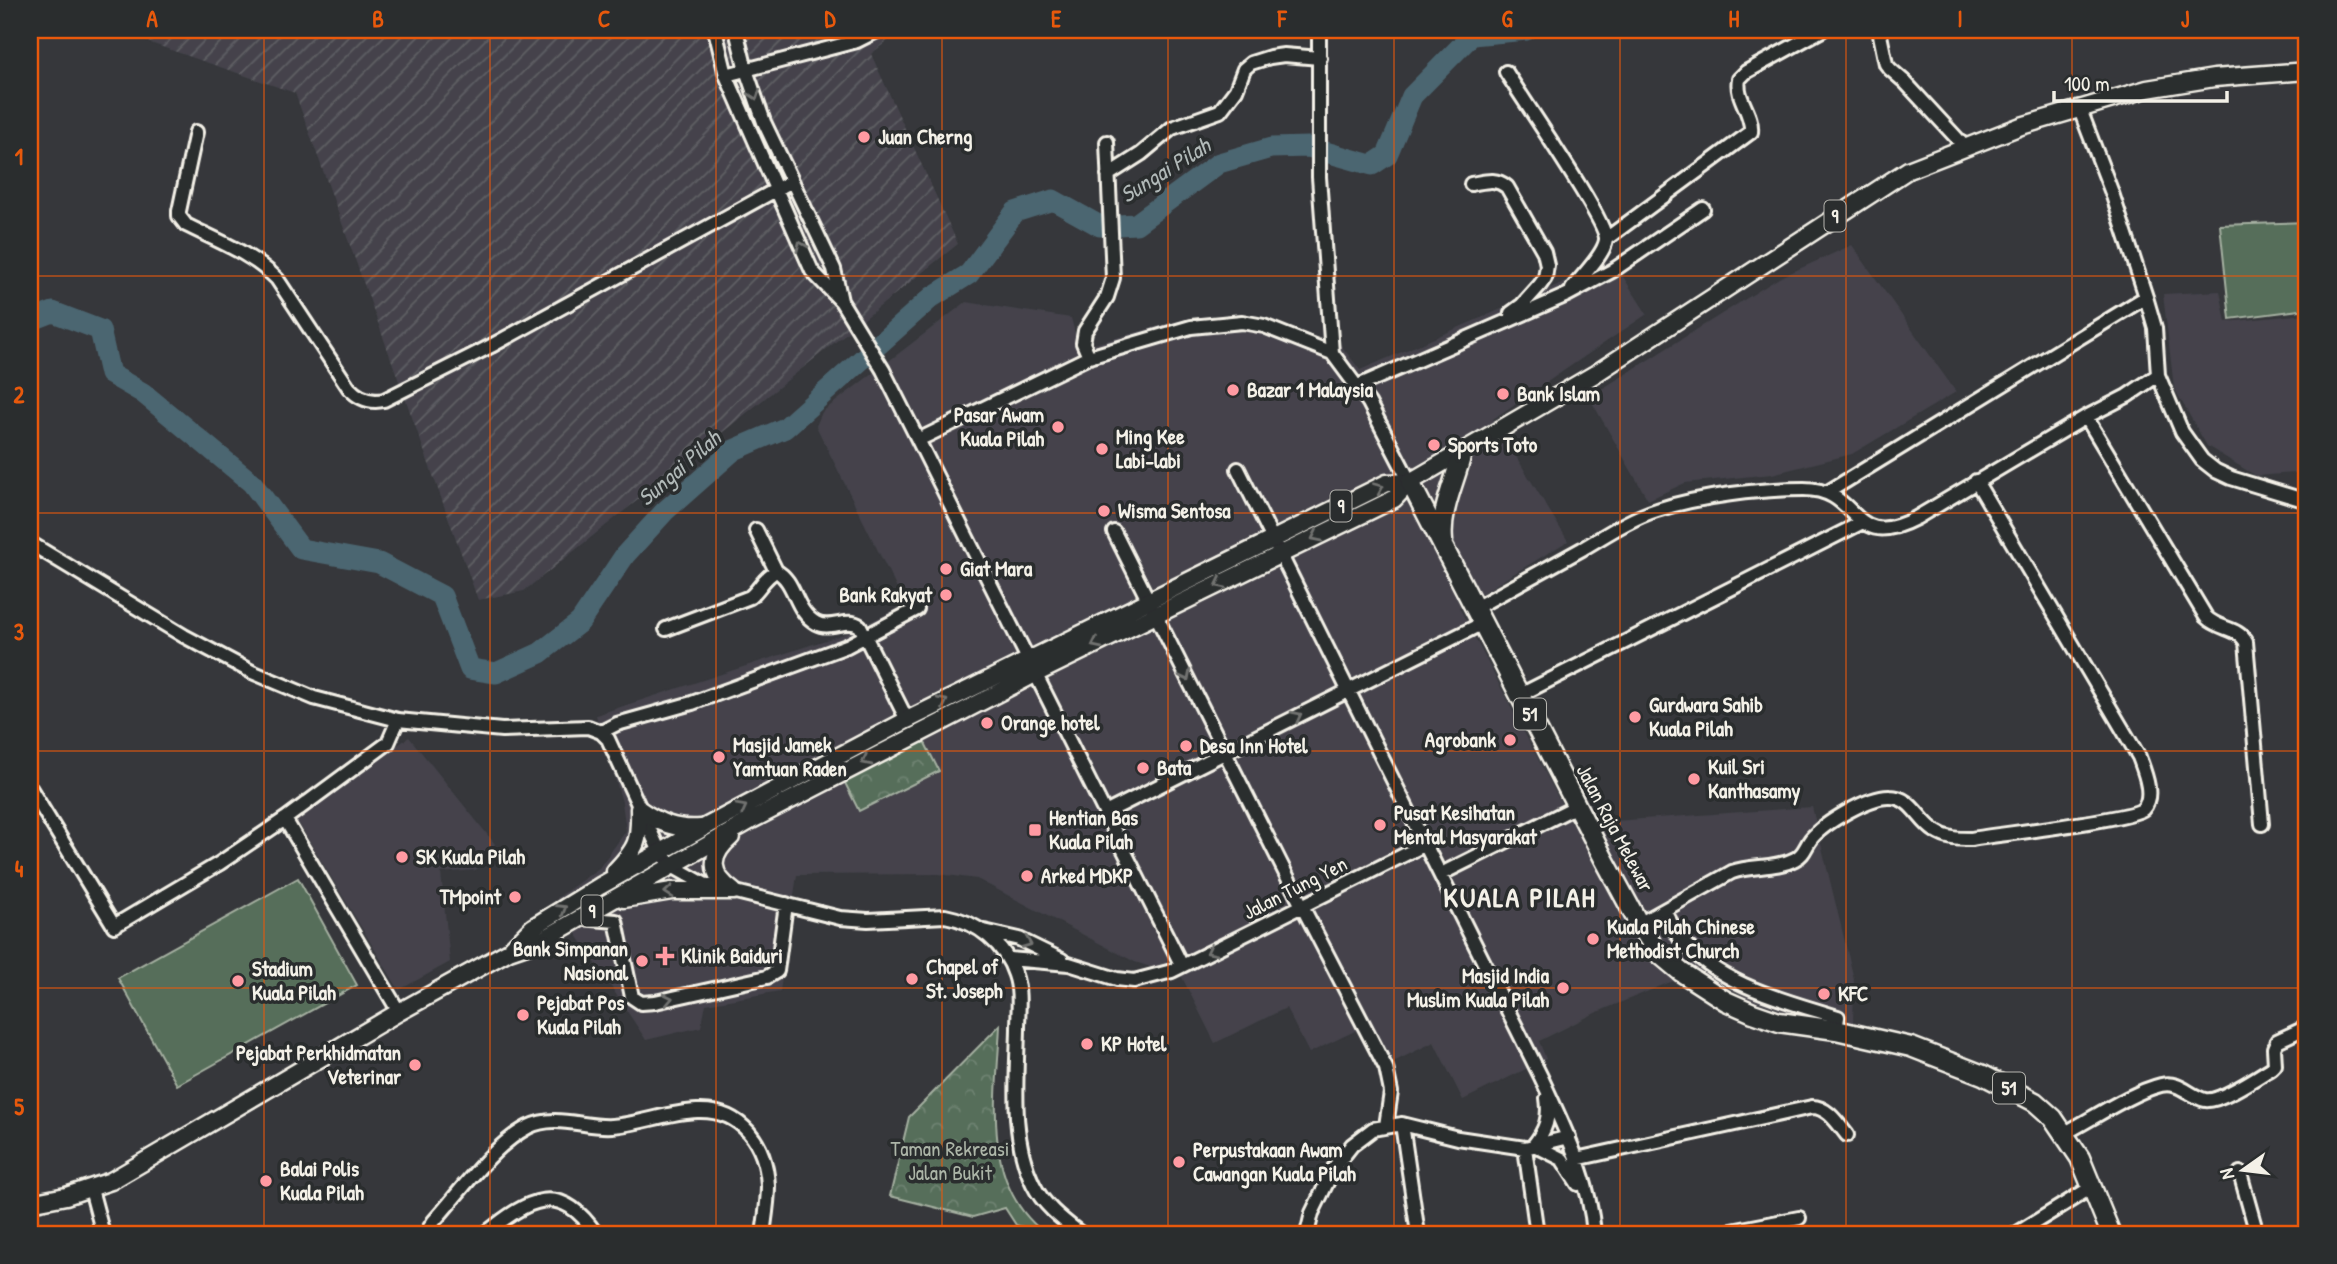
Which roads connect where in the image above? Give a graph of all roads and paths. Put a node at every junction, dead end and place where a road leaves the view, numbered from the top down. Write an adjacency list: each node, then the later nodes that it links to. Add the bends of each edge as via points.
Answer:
1 (715, 30): 11 (street)
2 (736, 30): 8 (street)
3 (879, 30): 8 (street, via 857,41)
4 (1319, 30): 7 (street)
5 (1822, 30): 21 (street, via 1738,79 1751,132)
6 (1879, 30): 15 (street, via 1886,64)
7 (1320, 58): 16 (street, via 1284,55 1251,63 1220,111 1172,128); 26 (street, via 1318,177)
8 (746, 70): 11 (street); 17 (street, one-way to 17)
9 (2307, 71): 12 (main road, 9, via 2177,83)
10 (1506, 72): 21 (street, via 1576,180)
11 (726, 75): 19 (street)
12 (2079, 107): 15 (main road, 9); 23 (street)
13 (197, 132): 19 (street, via 179,211 182,221 264,266 349,388 371,401 384,400 491,346)
14 (1107, 142): 16 (street)
15 (1964, 146): 32 (main road, 9, via 1889,181 1595,374)
16 (1108, 175): 27 (street, via 1113,278 1107,298 1085,331 1083,343)
17 (792, 181): 19 (street); 24 (street, via 834,269)
18 (1471, 184): 25 (street, via 1494,180 1507,187 1547,260 1540,285 1522,305)
19 (776, 189): 24 (street, one-way to 19, via 812,271)
20 (1703, 209): 22 (street, via 1612,271)
21 (1606, 239): 22 (street)
22 (1567, 295): 25 (street)
23 (2146, 297): 28 (street, via 2155,328); 36 (street)
24 (841, 301): 31 (street)
25 (1490, 327): 29 (street)
26 (1332, 353): 27 (street, via 1264,326 1242,323 1191,327); 29 (street)
27 (1089, 357): 31 (street)
28 (2158, 375): 30 (street); 37 (street, via 2182,432 2202,460 2231,478)
29 (1358, 386): 35 (street)
30 (2086, 417): 34 (street); 63 (street, via 2206,617 2213,625 2236,631 2246,642)
31 (918, 440): 50 (street)
32 (1462, 453): 35 (main road, 9); 42 (highway, via 1443,517)
33 (1238, 470): 43 (street)
34 (1976, 481): 38 (street, via 1891,529 1880,530); 74 (street, via 2139,757 2148,800 2142,810 2102,820 1951,839 1928,826 1905,800 1875,798 1812,837 1794,860 1732,872)
35 (1410, 482): 42 (highway, Jalan Raja Melewar / 51); 43 (main road, 9, via 1394,499)
36 (1828, 492): 38 (street); 47 (street, via 1805,489 1707,498 1656,510)
37 (2307, 502)
38 (1863, 522): 52 (street)
39 (756, 530): 44 (street)
40 (1114, 532): 45 (street)
41 (30, 543): 53 (street, via 251,672 314,698)
42 (1443, 545): 47 (highway, Jalan Raja Melewar / 51)
43 (1277, 546): 45 (main road, 9); 51 (street)
44 (776, 571): 48 (street, via 767,575 750,597); 49 (street, via 785,576 798,607 816,623 854,622)
45 (1152, 608): 50 (main road, 9); 56 (street, one-way to 56)
46 (917, 609): 49 (street)
47 (1479, 616): 51 (street); 52 (highway, Jalan Raja Melewar / 51)
48 (666, 629)
49 (866, 636): 54 (street); 55 (street, via 692,703)
50 (1032, 667): 54 (main road, 9, one-way to 50); 60 (street); 62 (main road, 9, one-way to 62)
51 (1349, 690): 56 (street, one-way to 51); 65 (street)
52 (1520, 695): 58 (highway, Jalan Raja Melewar / 51)
53 (398, 720): 55 (street, via 502,730 588,727); 61 (street, via 388,743)
54 (907, 720): 64 (main road, 9, one-way to 54)
55 (601, 732): 59 (street)
56 (1225, 753): 60 (street); 73 (street)
57 (30, 789): 61 (street, via 114,926)
58 (1577, 806): 68 (street); 76 (highway, Jalan Raja Melewar / 51)
59 (639, 809): 64 (main road, via 672,827); 66 (street); 69 (main road, via 639,838 633,853)
60 (1105, 813): 81 (street)
61 (285, 819): 82 (street)
62 (750, 821): 67 (main road, 9); 70 (main road, via 715,856 717,876)
63 (2262, 824)
64 (704, 828): 66 (main road, 9)
65 (1426, 844): 68 (street); 73 (street, Jalan Tung Yen)
66 (660, 852): 67 (street); 69 (main road, 9)
67 (672, 866): 70 (street, via 704,884); 71 (main road, 9)
68 (1441, 874): 85 (street)
69 (600, 886): 78 (main road, 9, one-way to 69, via 533,927)
70 (733, 891): 71 (main road, one-way to 71, via 673,891); 72 (street)
71 (606, 903): 75 (main road, 9)
72 (786, 905): 75 (street, one-way to 72, via 616,921 632,997 641,1003 778,971); 77 (street, via 852,920 946,916)
73 (1302, 906): 81 (street, Jalan Tung Yen, one-way to 81); 87 (street, via 1386,1069 1391,1092)
74 (1664, 910): 76 (street); 84 (street, via 1698,957 1770,996 1838,1017)
75 (581, 918): 78 (main road, 9, via 544,939)
76 (1639, 924): 84 (highway, Jalan Raja Melewar / 51, via 1657,952 1726,1001 1779,1022)
77 (981, 930): 79 (street); 80 (street, one-way to 80, via 1018,939)
78 (509, 951): 82 (main road, 9)
79 (1009, 959): 80 (street); 104 (street, via 1018,992 1017,1097 1026,1167 1040,1196)
80 (1069, 964): 81 (street, Jalan Tung Yen, via 1134,981)
81 (1182, 966)
82 (399, 1012): 95 (main road, 9, via 133,1169)
83 (2307, 1027): 88 (street, via 2277,1041 2272,1069 2215,1100 2202,1099 2179,1086 2161,1085)
84 (1836, 1030): 88 (highway, Jalan Raja Melewar / 51, via 1911,1047 1983,1075 2035,1102)
85 (1541, 1077): 90 (street); 91 (street, via 1549,1112 1546,1128)
86 (1402, 1124): 87 (street); 91 (street, via 1458,1138); 106 (street)
87 (1386, 1126): 105 (street, via 1361,1137 1343,1154 1312,1213)
88 (2065, 1133): 94 (highway, Jalan Raja Melewar / 51)
89 (1847, 1135): 92 (street, via 1829,1113 1812,1107)
90 (1569, 1137): 91 (street); 92 (street)
91 (1531, 1147): 97 (street, via 1556,1154 1570,1169); 107 (street)
92 (1576, 1159): 97 (street)
93 (2240, 1172): 112 (street)
94 (2092, 1186): 110 (street); 111 (highway, Jalan Raja Melewar / 51)
95 (91, 1189): 96 (main road, 9); 99 (street)
96 (30, 1203)
97 (1593, 1218): 108 (street)
98 (1799, 1218): 109 (street)
99 (103, 1234)
100 (426, 1234): 103 (street, via 499,1149 528,1127 552,1121 612,1126 698,1111 726,1116 754,1137 767,1173)
101 (485, 1234): 102 (street, via 523,1209 550,1199 575,1208)
102 (596, 1234)
103 (763, 1234)
104 (1081, 1234)
105 (1307, 1234)
106 (1418, 1234)
107 (1537, 1234)
108 (1594, 1234)
109 (1716, 1234)
110 (2016, 1234)
111 (2111, 1234)
112 (2257, 1234)

